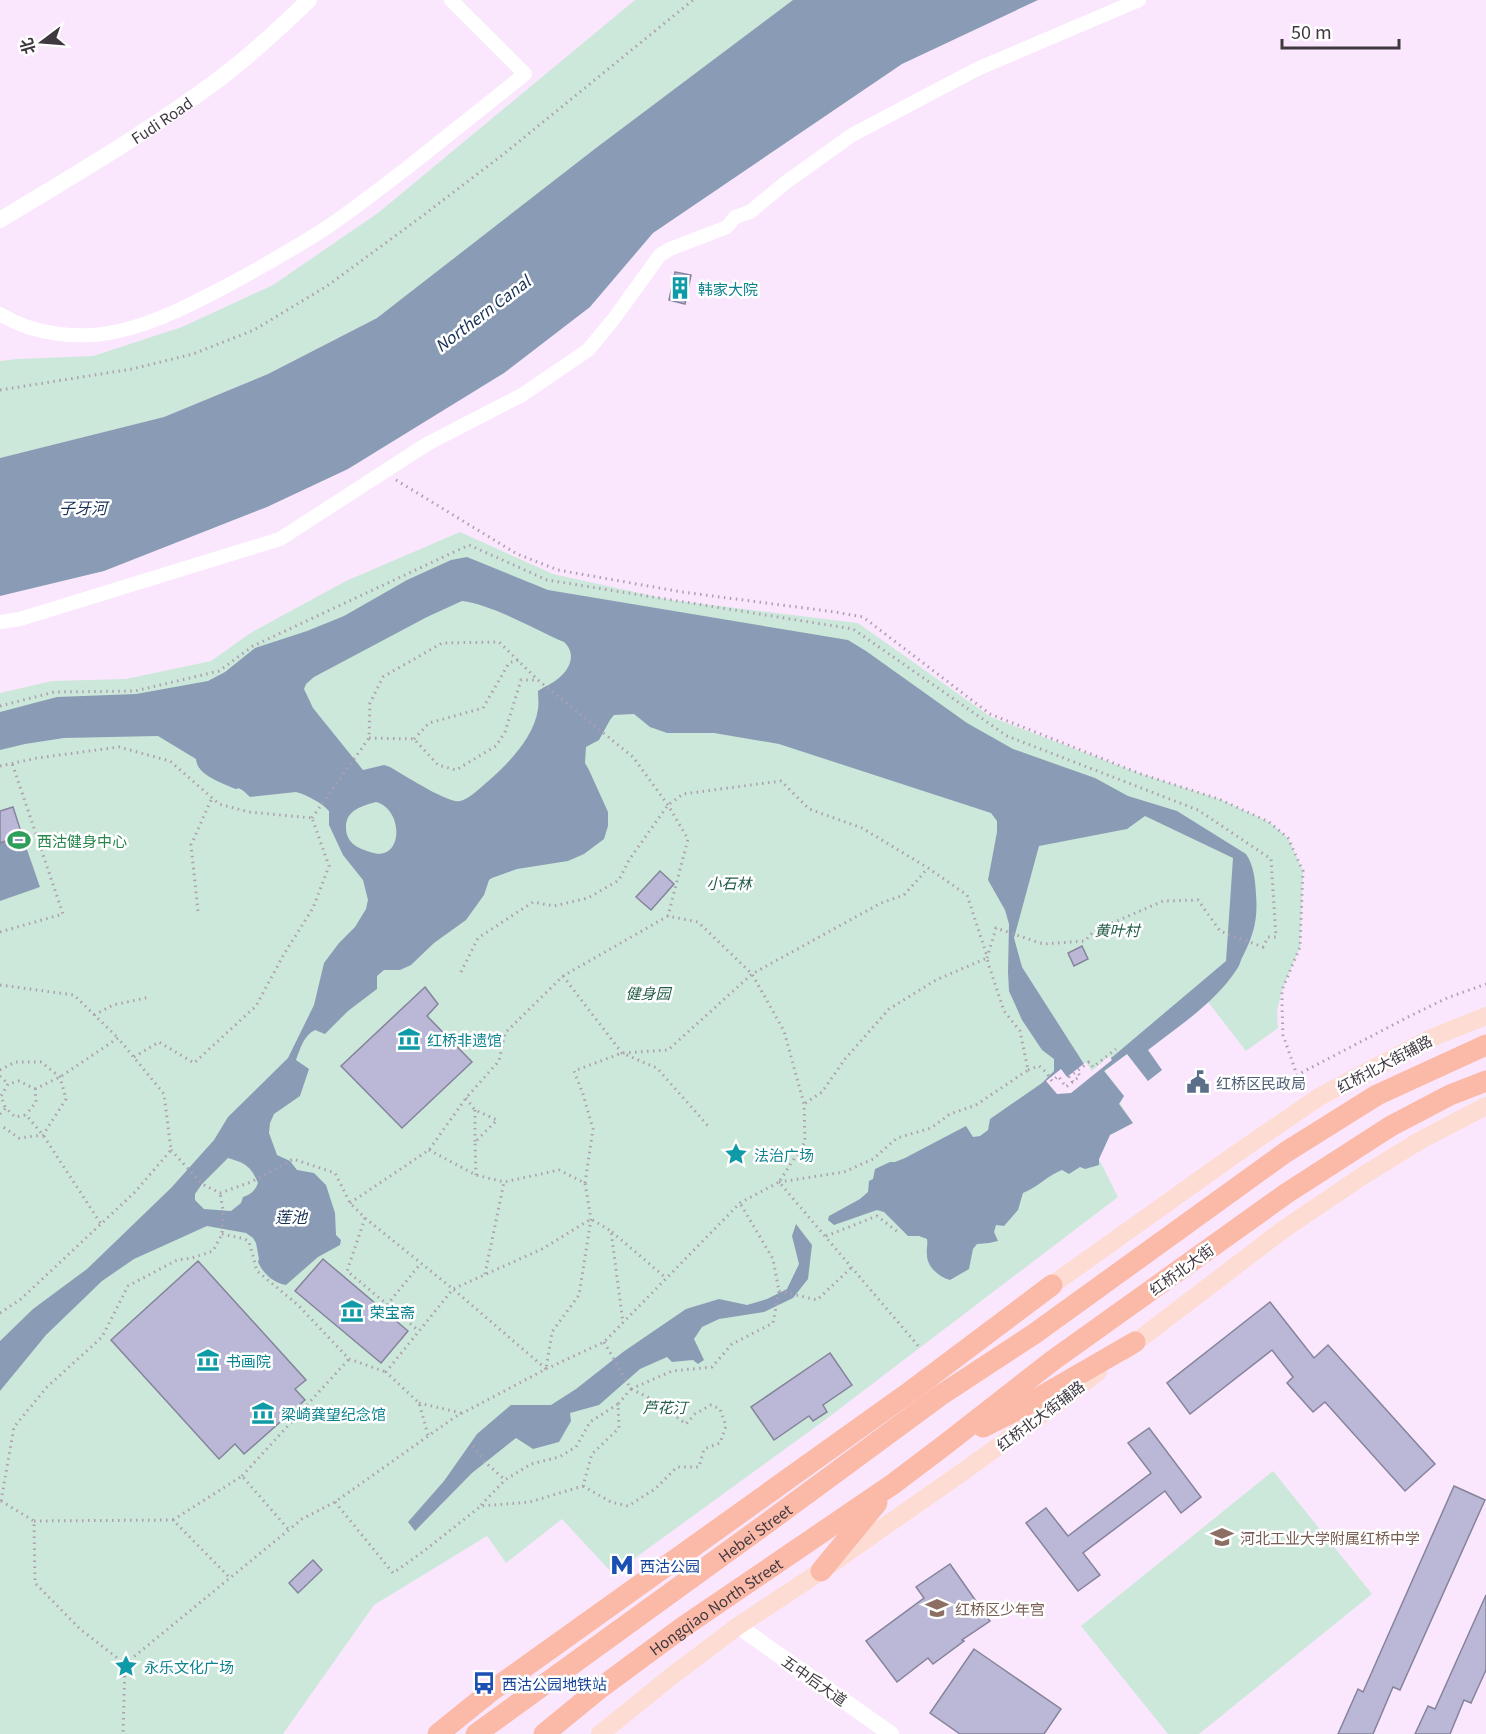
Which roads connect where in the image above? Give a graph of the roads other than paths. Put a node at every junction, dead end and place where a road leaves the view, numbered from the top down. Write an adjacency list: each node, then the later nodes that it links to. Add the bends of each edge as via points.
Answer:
1 (309, 0): 4 (street, Fudi Road, via 220,78 107,155)
2 (451, 0): 5 (street, via 525,74 323,230 212,294 117,332 55,333)
3 (1139, 0): 6 (street, via 977,69 852,135 750,212 735,217 727,227 660,255 588,350 522,395 428,444 280,539)
4 (0, 220)
5 (0, 314)
6 (0, 622)
7 (1486, 1016): 11 (main road, 红桥北大街辅路, via 1431,1038 1319,1097)
8 (1486, 1045): 13 (main road, Hebei Street, via 1377,1095 1320,1130 1034,1334)
9 (1486, 1081): 14 (main road, 红桥北大街, via 1391,1126 1287,1193 1052,1361)
10 (1486, 1106): 12 (main road, 红桥北大街辅路, via 1364,1175 1284,1229)
11 (1052, 1285): 13 (main road, via 1022,1319); 18 (main road, via 902,1398 490,1692)
12 (1135, 1342): 14 (main road, via 1021,1408); 16 (main road, 红桥北大街辅路, via 1062,1400)
13 (941, 1395): 19 (main road, Hebei Street)
14 (942, 1447): 15 (main road, 红桥北大街)
15 (892, 1484): 16 (main road); 20 (main road, Hongqiao North Street, via 683,1628)
16 (821, 1571): 17 (main road, 红桥北大街辅路)
17 (738, 1626): 21 (main road, 红桥北大街辅路); 22 (street, 五中后大道)
18 (438, 1734)
19 (476, 1734)
20 (544, 1734)
21 (600, 1734)
22 (891, 1734)

